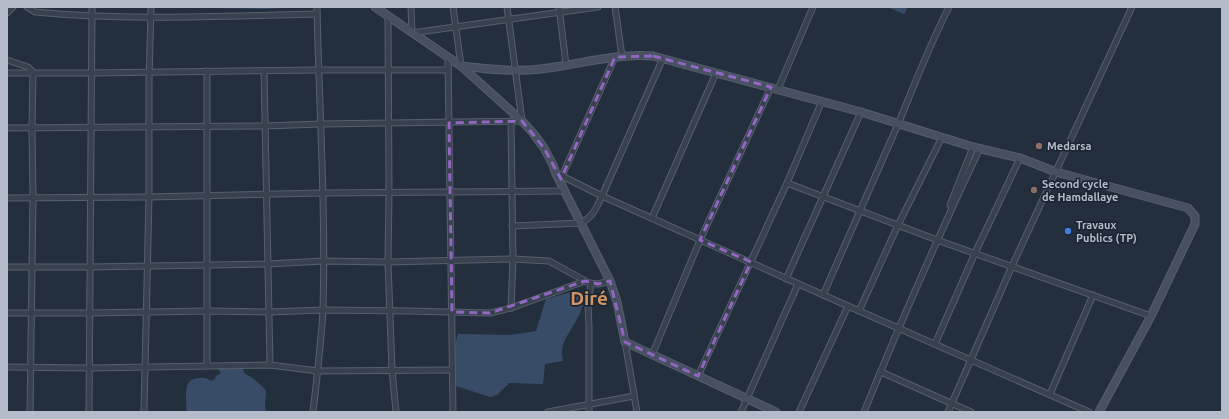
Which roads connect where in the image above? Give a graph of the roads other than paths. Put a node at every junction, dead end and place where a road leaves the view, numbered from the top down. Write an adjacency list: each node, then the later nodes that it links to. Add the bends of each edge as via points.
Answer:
1 (13, 7): 16 (street)
2 (27, 7): 18 (street, via 35,12)
3 (92, 7): 18 (street)
4 (151, 7): 20 (street)
5 (317, 7): 17 (street)
6 (375, 7): 19 (main road)
7 (411, 7): 23 (street)
8 (453, 7): 22 (street)
9 (507, 7): 21 (street)
10 (598, 7): 15 (street)
11 (615, 7): 25 (street)
12 (813, 7): 41 (street)
13 (949, 7): 47 (street)
14 (1132, 7): 59 (street)
15 (559, 10): 21 (street); 28 (street)
16 (7, 13)
17 (317, 14): 20 (street); 30 (street)
18 (92, 16): 20 (street); 39 (street)
19 (388, 16): 23 (main road); 31 (street)
20 (151, 17): 36 (street)
21 (509, 19): 22 (street); 34 (street)
22 (456, 27): 23 (street); 29 (street)
23 (412, 33): 24 (main road)
24 (448, 56): 29 (main road); 32 (street)
25 (618, 56): 26 (main road, via 644,55); 28 (main road); 60 (street)
26 (664, 58): 40 (main road); 69 (street)
27 (7, 60): 35 (street, via 28,67)
28 (566, 65): 34 (main road)
29 (461, 66): 34 (main road); 45 (main road)
30 (318, 70): 31 (street); 33 (street); 48 (street)
31 (388, 70): 32 (street); 49 (street)
32 (448, 70): 46 (street)
33 (264, 71): 37 (street); 51 (street)
34 (516, 71): 45 (street)
35 (33, 72): 38 (street); 39 (street); 54 (street)
36 (149, 72): 37 (street); 39 (street); 50 (street)
37 (207, 72): 52 (street)
38 (7, 73)
39 (91, 73): 55 (street)
40 (716, 73): 41 (main road); 77 (street)
41 (774, 88): 42 (main road); 81 (street)
42 (822, 102): 43 (main road); 61 (street)
43 (861, 112): 47 (main road); 73 (street)
44 (511, 121): 45 (street); 46 (street); 62 (street)
45 (522, 121): 60 (main road, via 544,148)
46 (449, 123): 49 (street); 64 (street)
47 (898, 123): 56 (main road); 75 (street)
48 (320, 124): 49 (street); 51 (street); 65 (street)
49 (388, 124): 66 (street)
50 (149, 126): 52 (street); 55 (street); 72 (street)
51 (265, 126): 52 (street); 68 (street)
52 (207, 127): 67 (street)
53 (7, 128): 54 (street)
54 (32, 129): 55 (street); 70 (street)
55 (91, 129): 71 (street)
56 (942, 137): 57 (main road); 79 (street)
57 (976, 147): 58 (main road); 76 (street); 82 (street)
58 (1020, 158): 59 (main road); 83 (street)
59 (1056, 172): 92 (street); 115 (main road, via 1188,208 1195,216 1195,224)
60 (559, 175): 63 (main road); 69 (street)
61 (787, 183): 73 (street); 88 (street)
62 (511, 191): 63 (street); 64 (street); 80 (street)
63 (565, 191): 78 (main road)
64 (450, 192): 66 (street); 85 (street)
65 (322, 193): 66 (street); 68 (street); 86 (street)
66 (389, 194): 87 (street)
67 (207, 196): 68 (street); 72 (street); 90 (street)
68 (266, 196): 89 (street)
69 (602, 196): 77 (street); 78 (street, via 595,212)
70 (33, 197): 71 (street); 74 (street); 94 (street)
71 (90, 197): 72 (street); 95 (street)
72 (149, 197): 91 (street)
73 (823, 197): 75 (street); 96 (street)
74 (7, 198)
75 (859, 210): 79 (street); 101 (street)
76 (947, 213)
77 (652, 218): 81 (street)
78 (581, 223): 80 (street); 98 (main road)
79 (898, 225): 82 (street); 108 (street)
80 (512, 226): 84 (street)
81 (700, 240): 88 (street); 119 (street)
82 (937, 240): 83 (street); 116 (street)
83 (975, 253): 92 (street); 118 (street)
84 (513, 259): 85 (street); 97 (street, via 549,261); 104 (street)
85 (451, 260): 87 (street); 111 (street)
86 (323, 261): 87 (street); 89 (street); 105 (street)
87 (388, 262): 107 (street)
88 (751, 262): 96 (street); 131 (street)
89 (268, 264): 90 (street); 110 (street)
90 (207, 265): 91 (street); 106 (street)
91 (148, 266): 95 (street); 109 (street)
92 (1012, 266): 102 (street); 120 (street)
93 (7, 267): 94 (street)
94 (32, 267): 95 (street); 113 (street)
95 (90, 267): 114 (street)
96 (786, 278): 100 (street)
97 (585, 282): 99 (street); 104 (street)
98 (610, 282): 99 (street); 117 (main road)
99 (591, 283): 135 (street, via 588,304)
100 (798, 284): 101 (street); 134 (street)
101 (823, 295): 103 (street)
102 (1093, 296): 115 (street); 132 (street)
103 (848, 306): 108 (street); 148 (street)
104 (511, 308): 111 (street, via 490,313)
105 (323, 310): 107 (street); 110 (street); 129 (street)
106 (207, 311): 109 (street); 110 (street); 123 (street)
107 (389, 311): 111 (street); 127 (street)
108 (859, 311): 116 (street)
109 (147, 312): 114 (street); 122 (street)
110 (269, 312): 121 (street)
111 (452, 312): 128 (street)
112 (7, 313): 113 (street)
113 (32, 313): 114 (street); 125 (street)
114 (90, 313): 126 (street)
115 (1151, 316): 153 (main road)
116 (898, 328): 118 (street); 130 (street)
117 (625, 342): 119 (main road); 133 (street)
118 (935, 344): 120 (street)
119 (652, 355): 131 (main road)
120 (971, 360): 132 (street); 136 (street)
121 (270, 365): 123 (street); 129 (street)
122 (146, 366): 123 (street); 126 (street); 139 (street)
123 (207, 366)
124 (7, 367): 125 (street)
125 (31, 367): 126 (street); 137 (street)
126 (89, 368): 138 (street)
127 (392, 370): 128 (street); 129 (street); 141 (street)
128 (452, 370): 142 (street)
129 (318, 371): 140 (street)
130 (880, 372): 136 (street); 149 (street)
131 (698, 376): 134 (main road)
132 (1050, 394): 152 (street)
133 (634, 396): 135 (street); 145 (street)
134 (747, 398): 146 (street); 147 (main road)
135 (589, 404): 143 (street); 144 (street)
136 (952, 404): 150 (street); 151 (street)
137 (30, 412)
138 (89, 412)
139 (144, 412)
140 (313, 412)
141 (396, 412)
142 (453, 412)
143 (548, 412)
144 (589, 412)
145 (637, 412)
146 (741, 412)
147 (776, 412)
148 (799, 412)
149 (864, 412)
150 (948, 412)
151 (971, 412)
152 (1089, 412)
153 (1099, 412)

